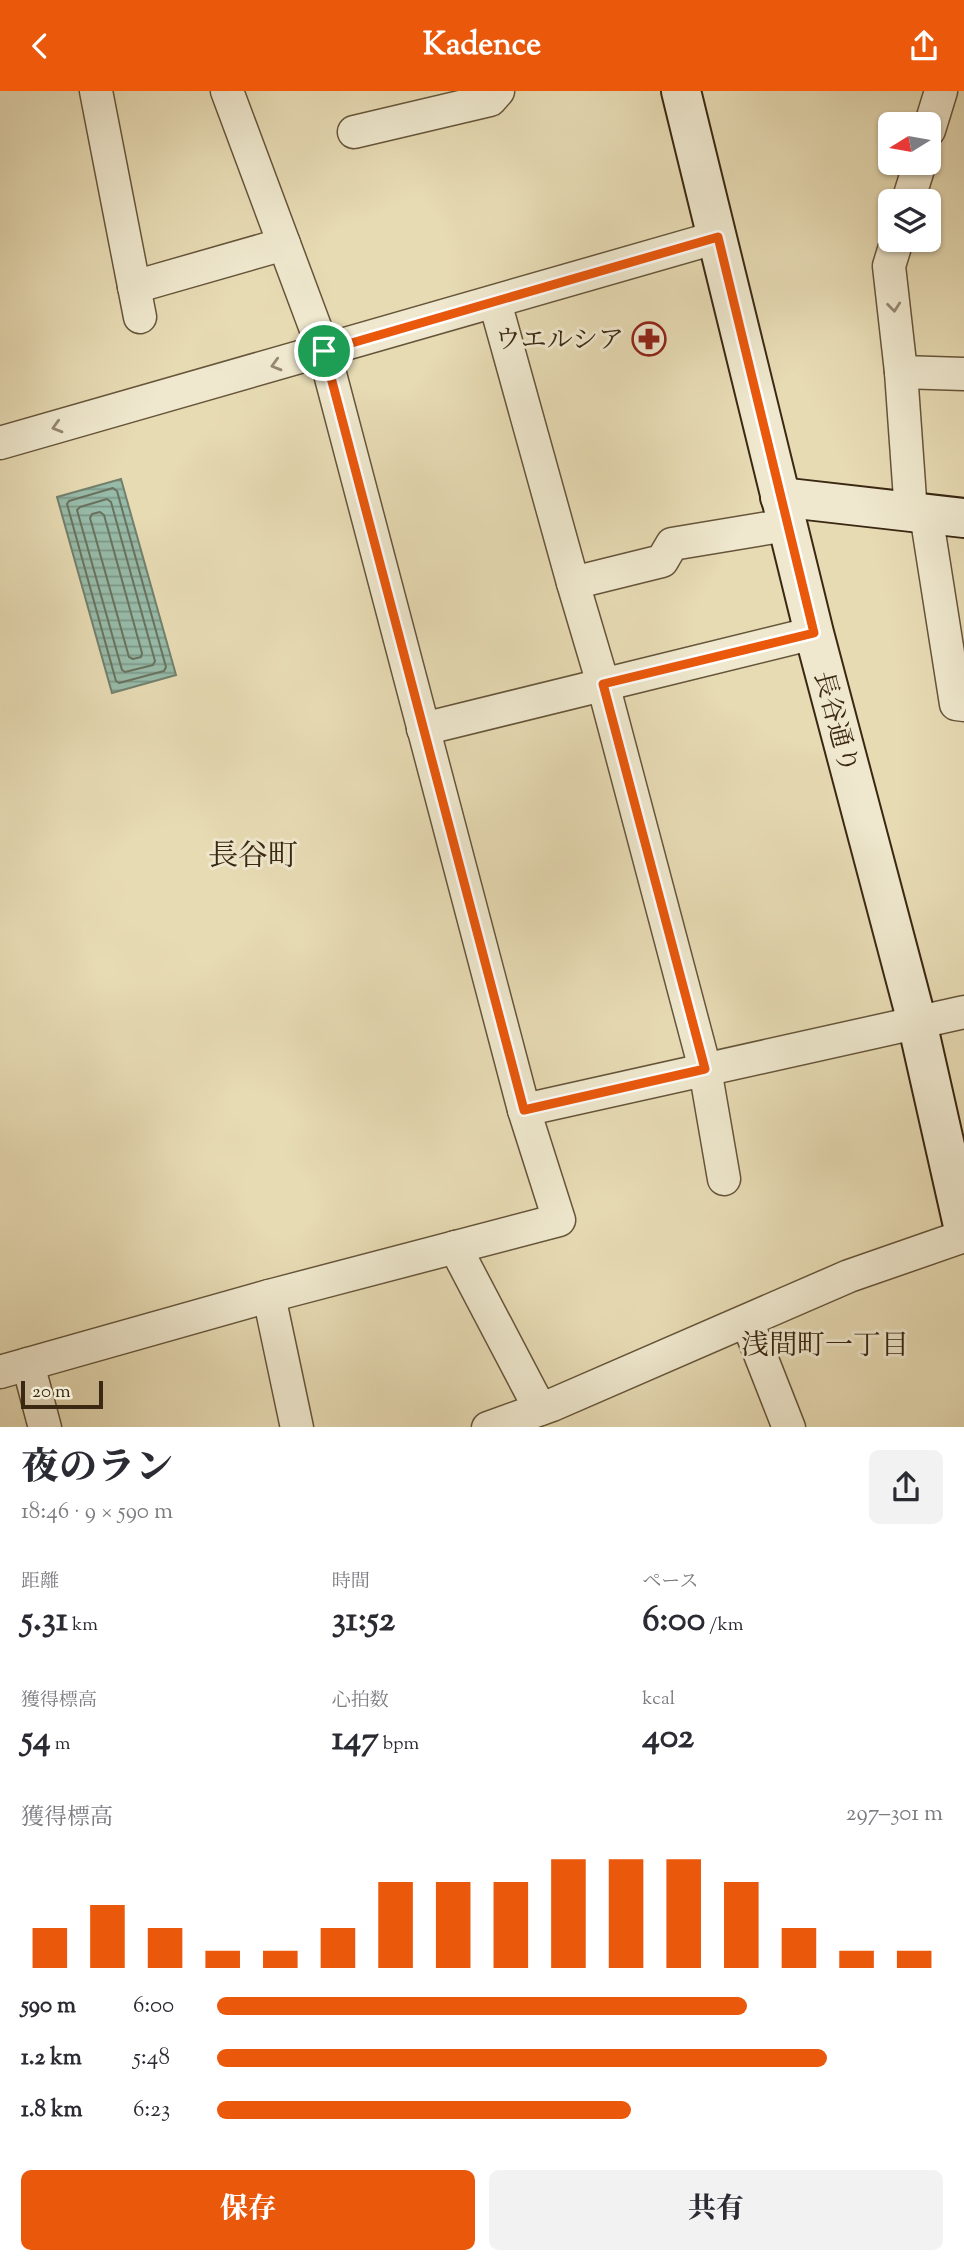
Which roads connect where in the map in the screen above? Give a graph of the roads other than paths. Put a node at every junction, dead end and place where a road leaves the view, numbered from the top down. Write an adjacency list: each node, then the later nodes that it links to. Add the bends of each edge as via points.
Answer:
1 (96, 91): 9 (street, via 137,302)
2 (227, 91): 9 (street)
3 (498, 91): 7 (street, via 490,100)
4 (681, 91): 8 (street, 長谷通り)
5 (941, 91): 6 (street)
6 (935, 112)
7 (354, 132)
8 (718, 237): 11 (street); 16 (street, 長谷通り)
9 (284, 244): 12 (street)
10 (893, 252): 13 (street, one-way to 13, via 889,266)
11 (495, 302): 12 (street); 19 (street)
12 (324, 351): 15 (street, one-way to 15); 23 (street)
13 (901, 372): 14 (street); 17 (street)
14 (964, 374)
15 (0, 443)
16 (783, 511): 17 (street); 19 (street, via 672,544 663,561); 20 (street, 長谷通り)
17 (919, 514): 18 (street); 22 (street, via 956,704)
18 (964, 518)
19 (573, 583): 21 (street)
20 (814, 633): 21 (street); 25 (street, 長谷通り)
21 (603, 684): 23 (street); 26 (street)
22 (964, 705)
23 (423, 729): 27 (street)
24 (964, 1012): 25 (street)
25 (917, 1022): 26 (street); 29 (street, 長谷通り)
26 (705, 1069): 27 (street); 28 (street)
27 (524, 1110): 31 (street, via 559,1220)
28 (724, 1179)
29 (964, 1230)
30 (964, 1236): 33 (street, via 849,1276)
31 (455, 1247): 32 (street); 35 (street)
32 (269, 1296): 34 (street); 37 (street)
33 (747, 1321): 35 (street); 39 (street)
34 (14, 1368): 36 (street)
35 (549, 1414): 38 (street)
36 (45, 1427)
37 (297, 1427)
38 (488, 1427)
39 (789, 1427)

